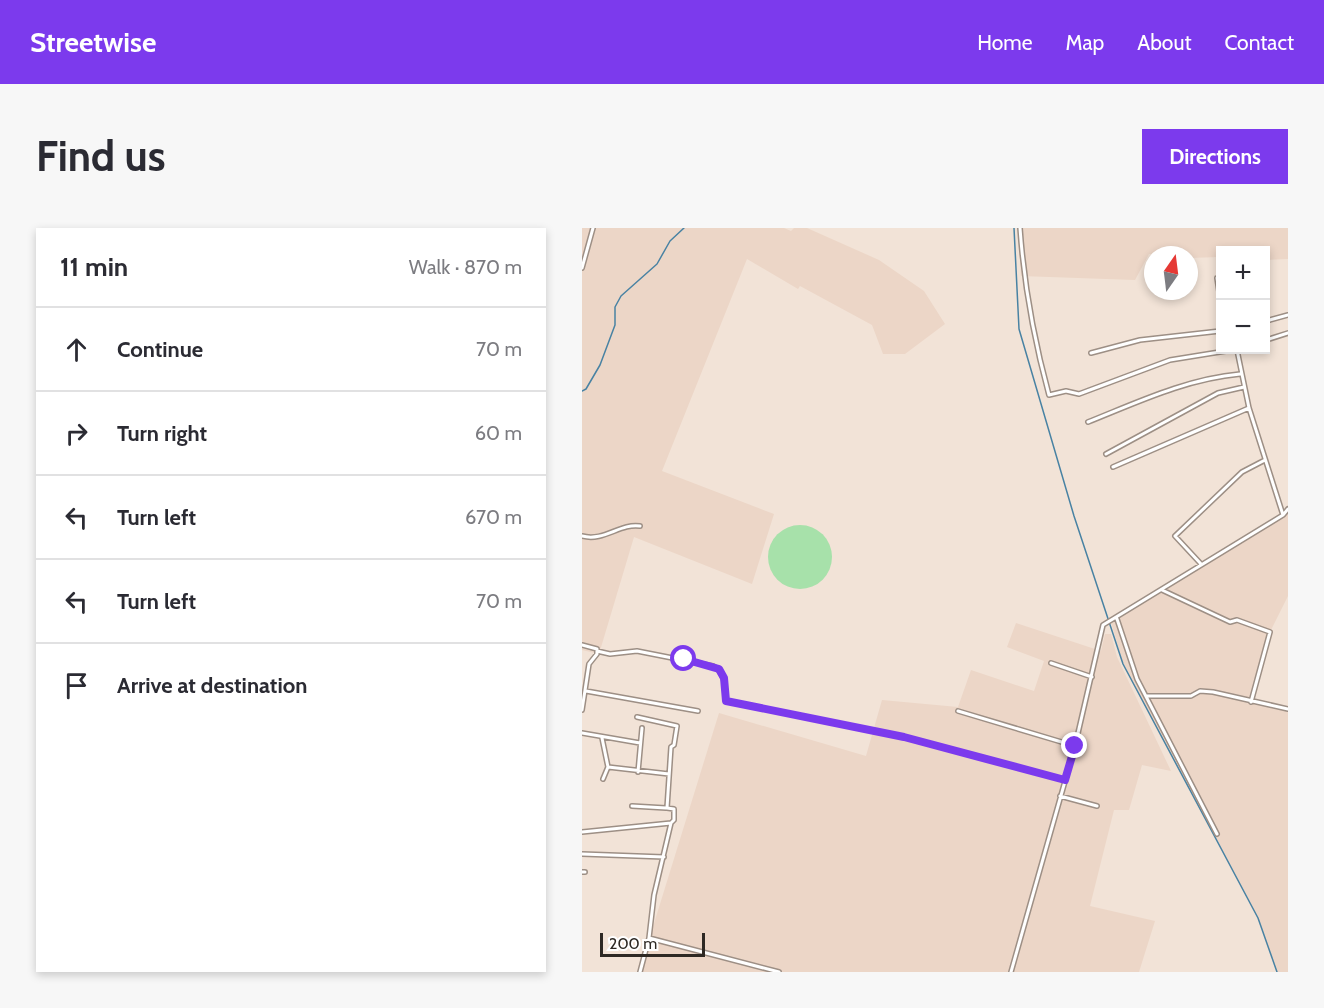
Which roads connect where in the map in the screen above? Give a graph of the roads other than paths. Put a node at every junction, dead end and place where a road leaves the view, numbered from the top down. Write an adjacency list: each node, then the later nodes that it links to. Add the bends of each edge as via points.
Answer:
1 (592, 228): 3 (street)
2 (1020, 228): 10 (street, via 1023,272 1049,395 1066,391 1079,394 1170,360)
3 (582, 268)
4 (1288, 315): 5 (street)
5 (1270, 320)
6 (1216, 332): 9 (street, via 1140,340)
7 (1288, 333): 8 (street)
8 (1270, 339)
9 (1091, 353)
10 (1216, 353)
11 (1238, 354): 12 (street)
12 (1240, 374): 13 (street); 15 (street, via 1214,376 1175,387)
13 (1244, 387): 14 (street); 16 (street, via 1218,393)
14 (1249, 408): 17 (street); 18 (street)
15 (1088, 422)
16 (1106, 454)
17 (1265, 460): 20 (street); 23 (street, via 1242,472 1175,536)
18 (1113, 467)
19 (1288, 509): 20 (street)
20 (1283, 515): 23 (street)
21 (640, 526): 22 (street, via 630,525 608,535)
22 (582, 536)
23 (1201, 564): 24 (street)
24 (1162, 590): 25 (street); 32 (street, via 1230,622 1237,620 1270,632)
25 (1117, 619): 29 (street, via 1103,625); 31 (street)
26 (582, 645): 27 (street)
27 (597, 651): 30 (street, via 589,664); 47 (street, via 637,651 713,666 724,678 726,701 904,737)
28 (1051, 663): 29 (street)
29 (1092, 677): 42 (street)
30 (586, 691): 34 (street); 35 (street)
31 (1145, 696): 32 (street, via 1191,696 1200,691); 54 (street)
32 (1251, 702): 33 (street)
33 (1288, 709)
34 (582, 710)
35 (698, 711)
36 (958, 711): 42 (street)
37 (637, 717): 45 (street, via 677,726)
38 (642, 728): 41 (street)
39 (582, 734): 40 (street)
40 (602, 738): 41 (street); 43 (street)
41 (640, 743): 44 (street)
42 (1075, 746): 47 (street)
43 (608, 767): 44 (street); 46 (street)
44 (638, 772): 45 (street)
45 (669, 774): 51 (street)
46 (603, 779)
47 (1065, 780): 48 (street)
48 (1060, 796): 50 (street); 60 (street)
49 (632, 806): 51 (street)
50 (1097, 806)
51 (667, 808): 52 (street, via 674,809)
52 (671, 823): 53 (street); 56 (street)
53 (582, 832)
54 (1218, 834)
55 (582, 854): 56 (street)
56 (664, 857): 57 (street)
57 (649, 938): 58 (street); 59 (street)
58 (639, 972)
59 (779, 972)
60 (1011, 972)

